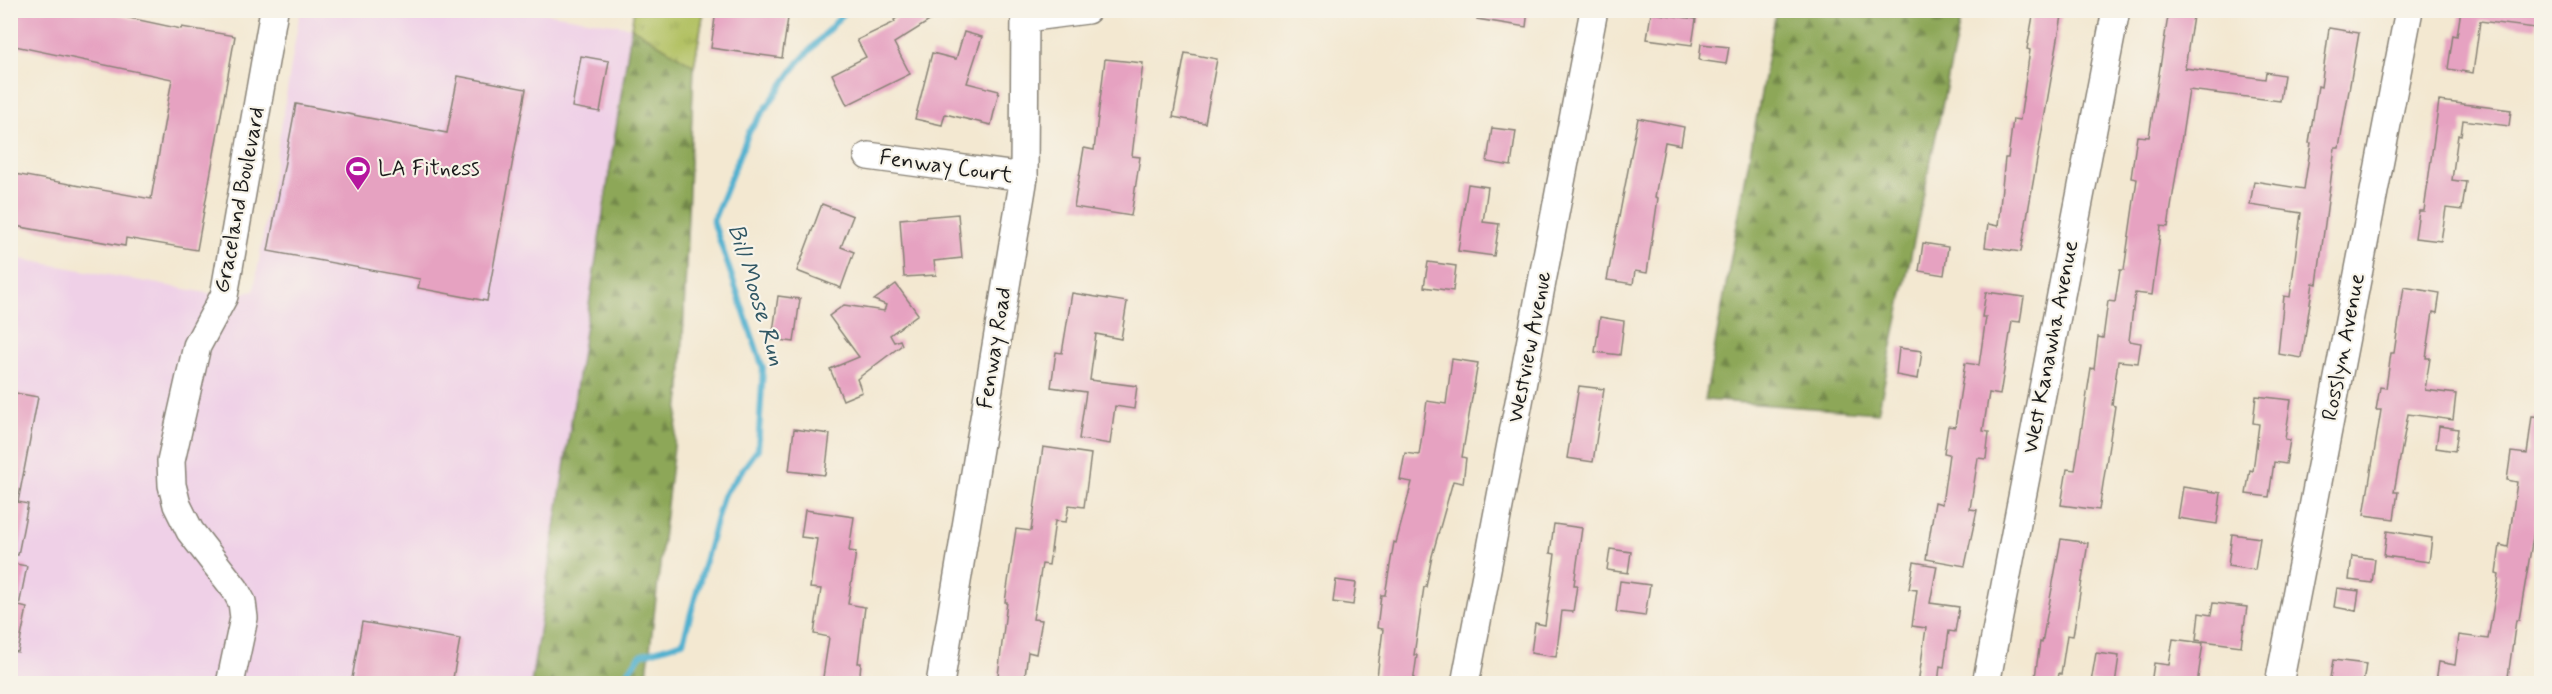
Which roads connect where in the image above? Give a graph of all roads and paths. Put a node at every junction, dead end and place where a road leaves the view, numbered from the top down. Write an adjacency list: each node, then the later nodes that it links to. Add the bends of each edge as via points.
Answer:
1 (274, 10): 9 (street, Graceland Boulevard, via 225,296 197,346 171,461 177,505 190,531 242,602 244,618)
2 (1087, 10): 6 (street)
3 (1594, 10): 11 (street, Westview Avenue)
4 (2116, 10): 12 (street, West Kanawha Avenue)
5 (2409, 10): 13 (street, Rosslyn Avenue)
6 (1025, 14): 8 (street, Fenway Road)
7 (868, 156): 8 (street, Fenway Court)
8 (1024, 177): 10 (street, Fenway Road)
9 (230, 684)
10 (940, 684)
11 (1466, 684)
12 (1986, 684)
13 (2279, 684)

